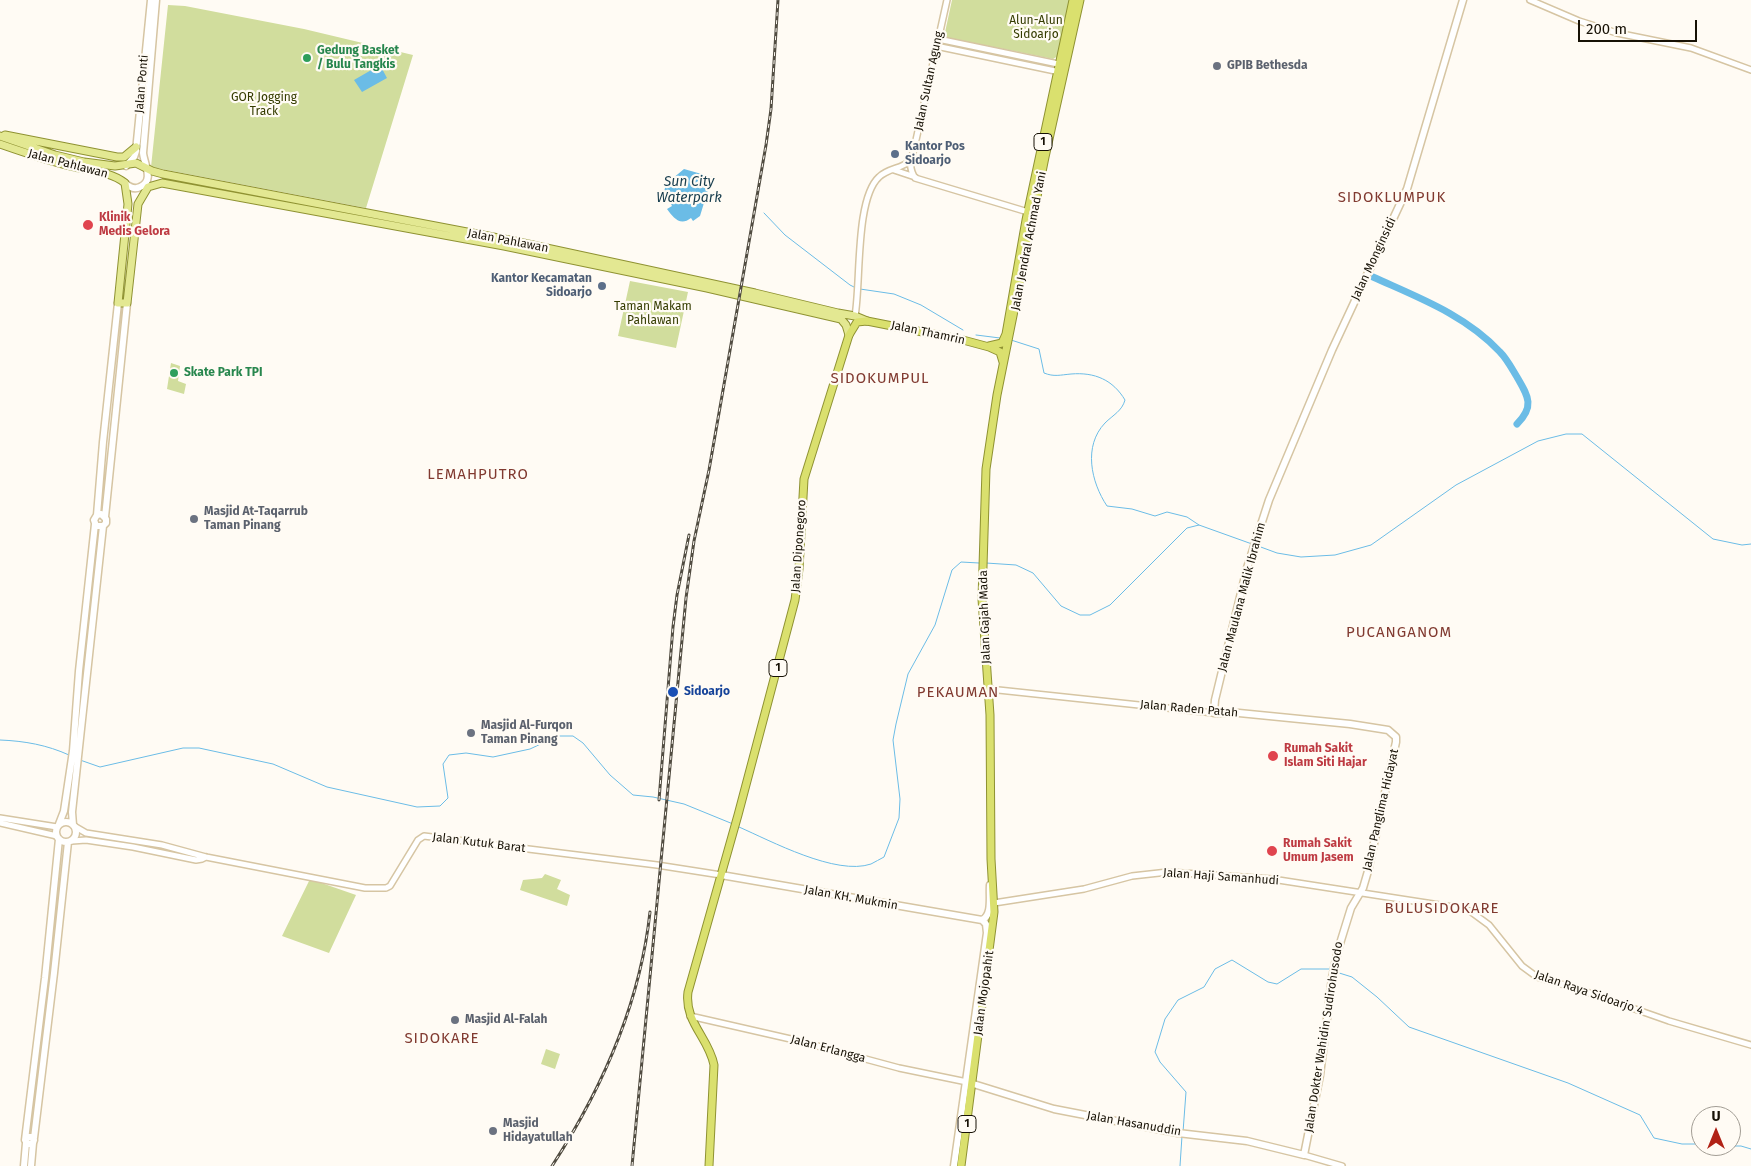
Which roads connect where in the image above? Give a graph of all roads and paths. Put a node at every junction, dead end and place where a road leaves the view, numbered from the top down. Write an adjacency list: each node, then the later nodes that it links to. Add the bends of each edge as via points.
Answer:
1 (151, 0): 8 (main road, Jalan Ponti)
2 (156, 0): 8 (main road, Jalan Ponti)
3 (947, 0): 9 (street, Jalan Sultan Agung)
4 (1073, 0): 11 (highway, Jalan Jendral Achmad Yani / 1)
5 (1080, 0): 11 (highway, Jalan Jendral Achmad Yani / 1)
6 (1463, 0): 35 (main road, Jalan Monginsidi, via 1407,190)
7 (1530, 0): 12 (street, via 1617,33 1691,48)
8 (149, 36): 15 (main road, Jalan Ponti); 18 (main road, Jalan Ponti, via 143,153)
9 (938, 39): 10 (street, Jalan Sultan Agung); 11 (street)
10 (936, 46): 11 (street); 16 (street, Jalan Sultan Agung)
11 (1062, 68): 23 (highway, Jalan Jendral Achmad Yani / 1); 32 (highway, Jalan Jendral Achmad Yani / 1)
12 (1751, 70)
13 (0, 135): 15 (main road, via 117,157 124,157); 17 (main road, Jalan Pahlawan, via 55,155 104,166)
14 (0, 144): 21 (main road, Jalan Pahlawan, via 108,174)
15 (136, 147): 17 (main road, Jalan Ponti, via 134,157)
16 (910, 162): 19 (street); 20 (street)
17 (126, 166): 18 (main road, Jalan Pahlawan, via 136,163)
18 (147, 168): 22 (main road, via 147,180); 24 (main road, Jalan Pahlawan, via 163,174)
19 (893, 169): 20 (street); 28 (street, via 878,177 868,197 860,238)
20 (915, 178): 23 (street)
21 (125, 183): 22 (main road, Jalan Pahlawan); 26 (main road, via 128,204)
22 (142, 189): 24 (main road, Jalan Pahlawan, via 162,183); 27 (main road)
23 (1028, 212): 32 (highway, Jalan Jendral Achmad Yani / 1)
24 (505, 243): 25 (main road, Jalan Pahlawan)
25 (514, 244): 28 (main road, Jalan Pahlawan); 29 (main road, Jalan Pahlawan)
26 (118, 303): 27 (main road); 36 (main road)
27 (127, 304): 37 (main road)
28 (855, 316): 29 (main road, Jalan Pahlawan); 30 (main road, Jalan Pahlawan)
29 (837, 318): 31 (main road, via 843,321)
30 (867, 320): 31 (highway, via 857,322); 33 (highway, Jalan Thamrin)
31 (849, 335): 55 (highway, Jalan Diponegoro / 1, via 804,479 795,600)
32 (1008, 339): 33 (highway); 34 (highway, Jalan Jendral Achmad Yani / 1)
33 (993, 346): 34 (highway, via 1000,352)
34 (1004, 365): 42 (highway, Jalan Gajah Mada / 1, via 986,469 982,555 982,616)
35 (1311, 401): 44 (main road, Jalan Maulana Malik Ibrahim, via 1252,549)
36 (103, 442): 37 (main road); 38 (main road)
37 (113, 444): 39 (main road)
38 (97, 515): 39 (main road); 40 (main road)
39 (105, 517): 41 (main road)
40 (95, 524): 41 (main road); 43 (main road)
41 (103, 526): 43 (main road)
42 (989, 689): 44 (street, Jalan Raden Patah); 54 (highway, Jalan Gajah Mada / 1)
43 (80, 708): 46 (main road)
44 (1214, 713): 45 (main road, Jalan Raden Patah)
45 (1388, 730): 56 (main road, Jalan Panglima Hidayat, via 1395,734 1396,742 1368,870)
46 (74, 767): 49 (main road); 50 (main road)
47 (0, 818): 49 (street)
48 (0, 823): 51 (street)
49 (58, 826): 50 (main road, via 66,822); 51 (main road)
50 (74, 826): 52 (main road, via 76,833); 53 (street, Jalan Kutuk Barat, via 86,832 162,845)
51 (58, 838): 52 (main road); 59 (main road)
52 (70, 841): 53 (street, Jalan Kutuk Barat, via 86,840 133,847 196,860); 60 (main road)
53 (206, 857): 55 (street, Jalan Kutuk Barat, via 365,888 386,888 393,883 418,840 424,836)
54 (992, 870): 57 (highway, Jalan Gajah Mada / 1); 58 (main road, Jalan Gajah Mada, via 989,914)
55 (721, 875): 58 (main road, Jalan KH. Mukmin); 61 (highway, 1, via 688,992)
56 (1359, 894): 57 (street, Jalan Haji Samanhudi, via 1272,879 1168,872 1132,876 1084,890); 62 (street, Jalan Raya Sidoarjo 4, via 1470,911 1488,925 1522,966 1537,977); 65 (main road, Jalan Dokter Wahidin Sudirohusodo, via 1343,930 1332,978 1320,1075)
57 (994, 903): 63 (highway, Jalan Mojopahit / 1, via 993,933)
58 (982, 920): 63 (main road, Jalan Mojopahit, via 987,933)
59 (41, 1016): 60 (main road); 64 (main road)
60 (48, 1016): 64 (main road)
61 (690, 1016): 63 (street, Jalan Erlangga, via 899,1068); 68 (highway, 1, via 714,1065)
62 (1751, 1045)
63 (970, 1082): 65 (main road, Jalan Hasanuddin, via 1054,1110 1178,1133 1247,1141); 69 (main road); 70 (highway, 1)
64 (30, 1140): 66 (main road); 67 (main road)
65 (1304, 1155): 71 (street)
66 (24, 1166)
67 (31, 1166)
68 (709, 1166)
69 (954, 1166)
70 (960, 1166)
71 (1342, 1166)

